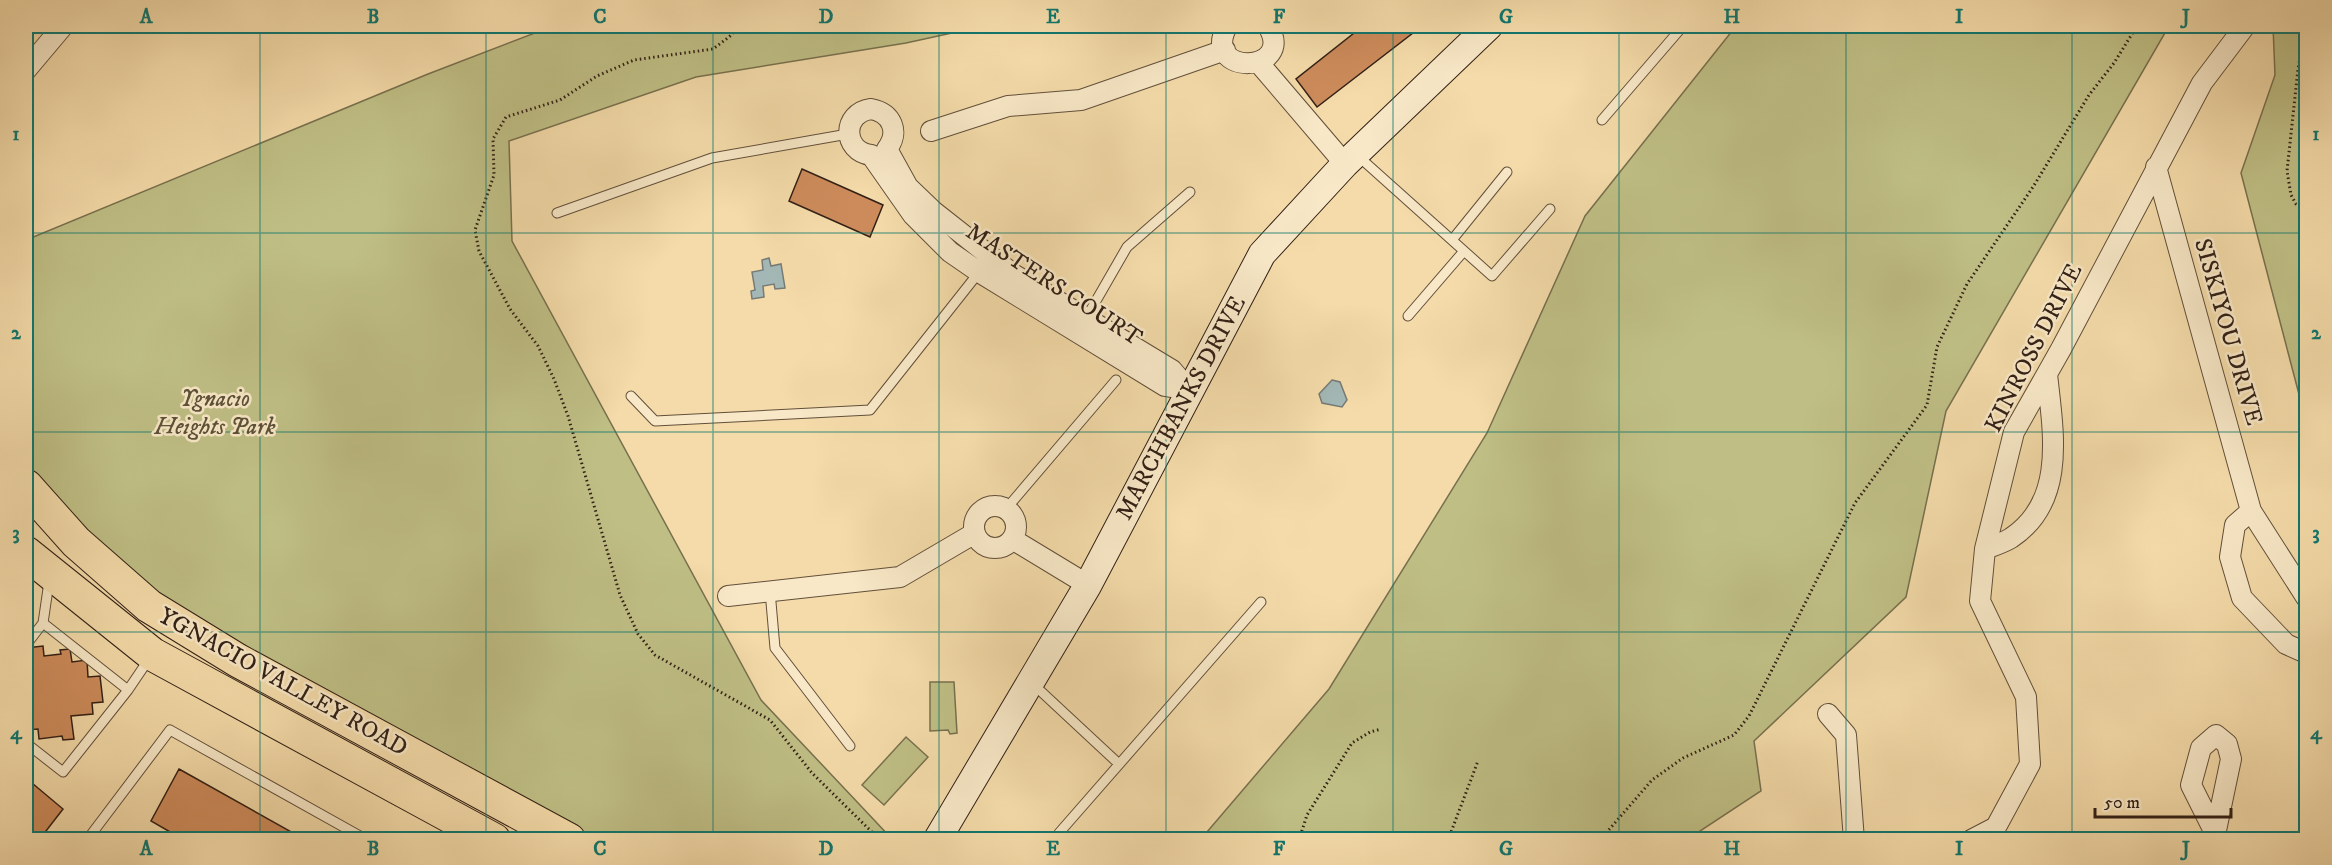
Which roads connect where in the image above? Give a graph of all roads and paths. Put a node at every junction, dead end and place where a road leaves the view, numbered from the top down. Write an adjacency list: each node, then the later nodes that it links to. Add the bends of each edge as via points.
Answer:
1 (63, 26): 11 (street)
2 (1227, 26): 9 (street, via 1223,34)
3 (1489, 26): 15 (street, MARCHBANKS DRIVE)
4 (1683, 26): 12 (lane)
5 (2137, 26): 64 (path, via 1966,284 1937,347 1927,405 1855,503 1749,716 1734,735 1683,758 1652,780)
6 (2245, 26): 16 (street, KINROSS DRIVE, via 2202,83)
7 (2306, 26): 20 (path, via 2287,171 2291,195 2296,204)
8 (1272, 27): 10 (street, via 1270,52)
9 (1225, 50): 10 (street, via 1239,63); 13 (street, via 1081,100 1008,106)
10 (1258, 62): 15 (street)
11 (26, 70)
12 (1602, 120)
13 (931, 131)
14 (848, 134): 21 (lane, via 712,158); 24 (street, MASTERS COURT, via 856,149 871,155 913,215 950,252); 24 (street, MASTERS COURT, via 858,113 871,109 886,114 894,129 887,149 908,187)
15 (1350, 159): 22 (lane); 29 (street, MARCHBANKS DRIVE, via 1262,254)
16 (2156, 167): 27 (street, KINROSS DRIVE); 33 (street, SISKIYOU DRIVE)
17 (1507, 172): 22 (lane)
18 (1190, 192): 26 (lane, via 1127,247)
19 (1550, 209): 23 (lane, via 1492,276)
20 (2307, 209)
21 (557, 213)
22 (1452, 240): 23 (lane)
23 (1464, 251): 25 (lane)
24 (984, 264): 26 (street, MASTERS COURT, via 1013,274); 30 (lane, via 870,410 655,421)
25 (1408, 316)
26 (1081, 324): 29 (street, MASTERS COURT, via 1172,370)
27 (2047, 374): 36 (street, KINROSS DRIVE, via 2014,432); 36 (street, via 2053,472 2044,500 2027,525 2010,539)
28 (1116, 380): 32 (lane)
29 (1189, 390): 39 (street, MARCHBANKS DRIVE)
30 (631, 396)
31 (26, 486): 60 (highway, YGNACIO VALLEY ROAD, via 76,542 149,606 237,660)
32 (1006, 509): 34 (street, via 994,506 982,510 975,521); 35 (street, via 1016,526)
33 (2251, 511): 42 (street, SISKIYOU DRIVE); 46 (street, via 2235,525 2230,557 2242,598 2286,644)
34 (975, 533): 35 (street, via 988,547 1002,547); 40 (street, via 900,577)
35 (1012, 539): 39 (street)
36 (1985, 549): 66 (street, KINROSS DRIVE, via 1980,602 2025,697 2030,764 1996,827)
37 (26, 553): 38 (highway, YGNACIO VALLEY ROAD)
38 (50, 574): 44 (lane); 47 (highway, YGNACIO VALLEY ROAD)
39 (1088, 585): 48 (street, MARCHBANKS DRIVE)
40 (770, 591): 41 (street); 53 (lane, via 775,648)
41 (728, 596)
42 (2307, 597)
43 (1261, 602): 55 (lane)
44 (43, 623): 45 (lane); 49 (lane)
45 (26, 645)
46 (2307, 653)
47 (152, 654): 49 (lane); 59 (highway, YGNACIO VALLEY ROAD)
48 (1031, 682): 55 (lane); 61 (street, MARCHBANKS DRIVE)
49 (128, 690): 52 (lane, via 63,772)
50 (1828, 714): 65 (street, via 1846,735)
51 (1380, 729): 62 (path, via 1352,743 1307,815)
52 (26, 742)
53 (850, 746)
54 (1478, 761): 63 (path)
55 (1119, 764): 56 (lane)
56 (1059, 833)
57 (87, 840): 58 (lane, via 170,730)
58 (367, 840)
59 (494, 840)
60 (569, 840)
61 (937, 840)
62 (1299, 840)
63 (1448, 840)
64 (1600, 840)
65 (1854, 840)
66 (1971, 840)

